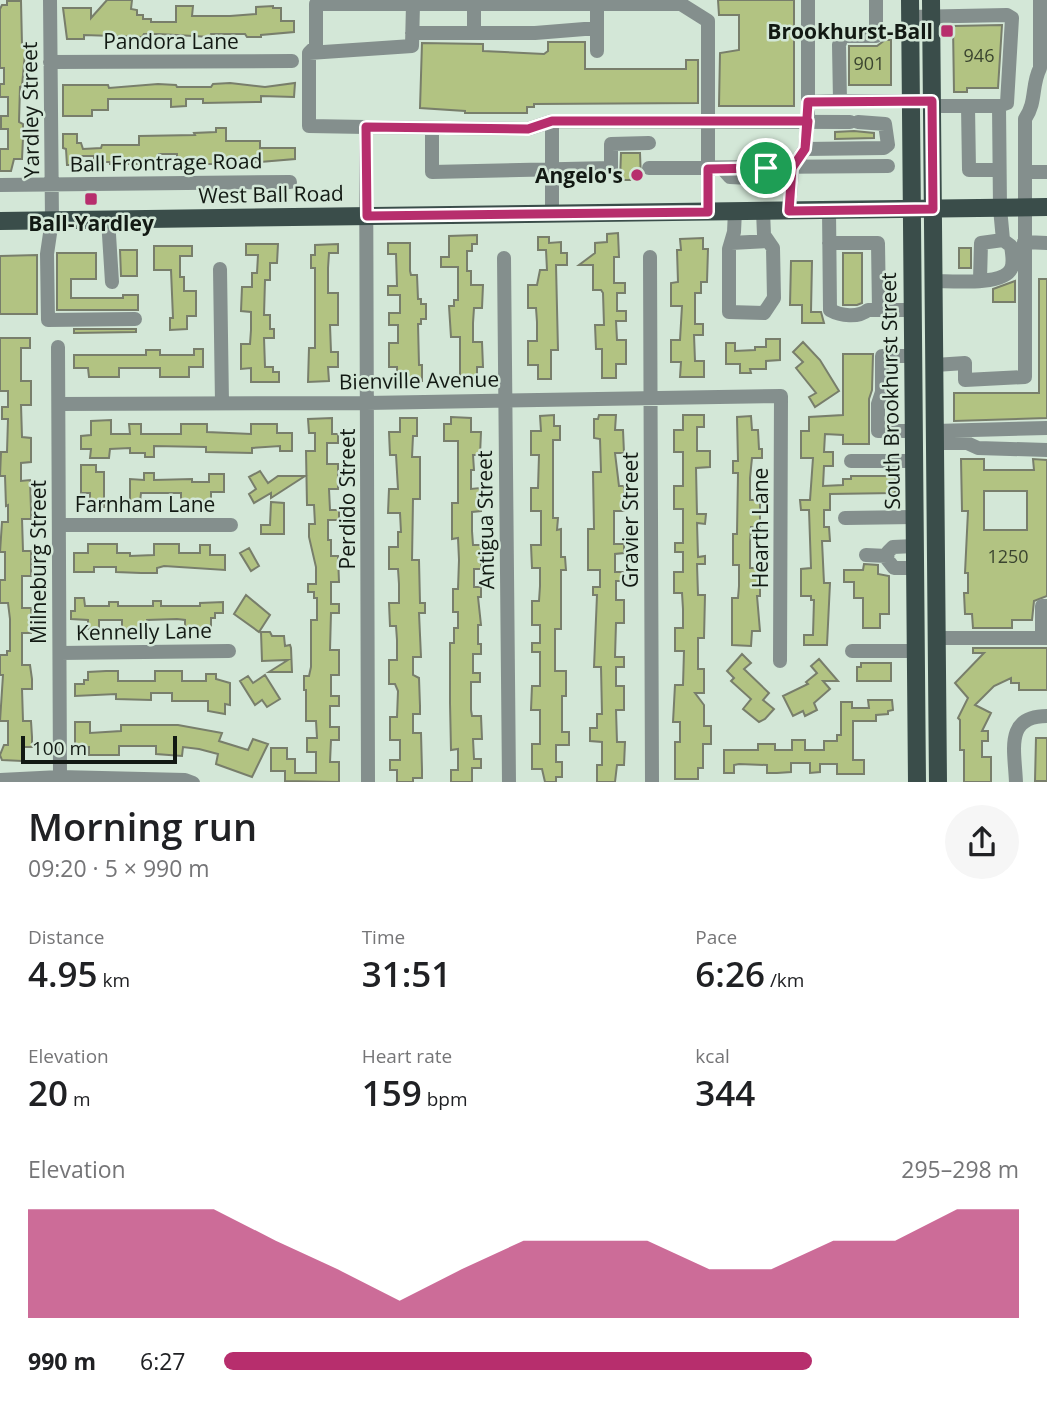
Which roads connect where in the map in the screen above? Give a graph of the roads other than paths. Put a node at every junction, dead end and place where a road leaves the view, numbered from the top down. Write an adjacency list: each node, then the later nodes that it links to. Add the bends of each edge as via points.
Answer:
1 (50, 0): 19 (street, Yardley Street)
2 (699, 0): 12 (street)
3 (808, 0): 22 (street)
4 (876, 0): 20 (street, via 876,36 842,36)
5 (1040, 0): 41 (street, via 1040,68 1033,107 1025,120)
6 (681, 2): 8 (street); 12 (street)
7 (413, 4): 9 (street); 14 (street); 17 (street, via 316,4 316,46)
8 (597, 4): 9 (street); 13 (street)
9 (474, 5): 15 (street)
10 (933, 5): 11 (street); 23 (main road, South Brookhurst Street); 25 (street, via 1012,18 1007,103)
11 (910, 6): 21 (main road, South Brookhurst Street)
12 (699, 16): 29 (street, via 708,21)
13 (597, 28): 15 (street); 16 (street)
14 (412, 33): 15 (street); 17 (street, via 412,46)
15 (474, 33)
16 (597, 51)
17 (310, 54): 30 (street, via 309,126)
18 (292, 61): 19 (street, Pandora Lane)
19 (50, 62): 44 (street, Yardley Street)
20 (840, 101): 21 (street); 22 (street)
21 (911, 101): 23 (street); 49 (main road, South Brookhurst Street)
22 (808, 102): 28 (street)
23 (932, 104): 24 (street); 50 (main road, South Brookhurst Street)
24 (968, 106): 25 (street); 39 (street, via 969,170)
25 (999, 106): 39 (street)
26 (552, 121): 27 (street); 31 (street, via 528,129); 40 (street)
27 (611, 121): 29 (street); 32 (street)
28 (808, 121): 29 (street); 34 (street); 34 (street, via 886,124 888,145)
29 (708, 122): 38 (street)
30 (366, 127): 31 (street); 57 (street, Perdido Street)
31 (432, 128): 40 (street, via 432,172)
32 (611, 144): 33 (street); 40 (street, via 611,169)
33 (649, 144)
34 (805, 149): 37 (street)
35 (888, 166): 37 (street)
36 (649, 168): 38 (street)
37 (785, 168): 38 (street); 54 (street)
38 (715, 169): 55 (street)
39 (999, 170): 47 (street)
40 (552, 172): 56 (street)
41 (1025, 172): 42 (street); 48 (street)
42 (1047, 172)
43 (290, 182): 44 (street, Ball Frontrage Road)
44 (51, 184): 45 (street, Ball Frontrage Road); 59 (street, Yardley Street)
45 (0, 185)
46 (1047, 207): 48 (main road, West Ball Road)
47 (1000, 208): 48 (main road, West Ball Road); 50 (main road, West Ball Road); 61 (street)
48 (1024, 208): 63 (street)
49 (911, 209): 50 (main road, West Ball Road); 51 (main road, West Ball Road); 74 (main road, South Brookhurst Street)
50 (933, 209): 71 (main road, South Brookhurst Street)
51 (829, 210): 54 (main road, West Ball Road); 65 (street)
52 (734, 211): 53 (main road, West Ball Road); 55 (main road, West Ball Road); 64 (street)
53 (763, 211): 54 (main road, West Ball Road); 62 (street)
54 (789, 211)
55 (708, 212): 56 (main road, West Ball Road)
56 (552, 214): 57 (main road, West Ball Road)
57 (367, 216): 58 (main road, West Ball Road); 83 (street, Perdido Street)
58 (108, 219): 59 (main road, West Ball Road); 72 (street)
59 (52, 220): 60 (main road, West Ball Road); 75 (street, Yardley Street, via 47,254 48,320)
60 (0, 221)
61 (1003, 240): 70 (street, via 981,243); 70 (street, via 1012,246 1009,272 994,280)
62 (768, 241): 64 (street); 64 (street, via 773,248 774,298 764,313 729,312)
63 (1024, 242): 66 (street); 78 (street, via 1025,377 965,380 965,363)
64 (731, 243)
65 (829, 243): 73 (street, via 878,243); 73 (street, via 831,310 839,315 863,315)
66 (1047, 243)
67 (650, 257): 80 (street, Gravier Street)
68 (504, 258): 81 (street, Antigua Street)
69 (220, 269): 82 (street)
70 (979, 280): 71 (street)
71 (934, 281): 78 (main road, South Brookhurst Street)
72 (112, 282)
73 (879, 310): 74 (street)
74 (912, 310): 77 (main road, South Brookhurst Street)
75 (135, 319)
76 (58, 347): 84 (street, Milneburg Street)
77 (913, 356): 86 (main road, South Brookhurst Street); 86 (street, via 882,356 878,430)
78 (935, 365): 87 (main road, South Brookhurst Street)
79 (781, 396): 80 (street, Bienville Avenue); 106 (street, Hearth Lane)
80 (650, 398): 81 (street, Bienville Avenue); 114 (street, Gravier Street)
81 (505, 400): 83 (street, Bienville Avenue); 113 (street, Antigua Street)
82 (222, 403): 83 (street, Bienville Avenue); 84 (street, Bienville Avenue)
83 (368, 403): 112 (street, Perdido Street)
84 (59, 404): 93 (street, Milneburg Street)
85 (1047, 428): 87 (street)
86 (913, 431): 90 (main road, South Brookhurst Street)
87 (935, 442): 88 (street, via 967,452 978,448); 100 (main road, South Brookhurst Street)
88 (1047, 450)
89 (851, 461): 90 (street)
90 (914, 461): 91 (main road, South Brookhurst Street)
91 (914, 517): 92 (street); 95 (main road, South Brookhurst Street)
92 (845, 518)
93 (59, 525): 94 (street, Farnham Lane); 105 (street, Milneburg Street)
94 (231, 525)
95 (915, 546): 97 (street, via 893,547); 98 (main road, South Brookhurst Street); 100 (main road, via 923,555 924,608)
96 (866, 555): 97 (street)
97 (887, 556): 98 (street, via 894,568)
98 (915, 568): 104 (main road, South Brookhurst Street)
99 (1047, 606): 101 (street, via 1042,606)
100 (937, 634): 101 (street); 117 (main road, South Brookhurst Street)
101 (1045, 638)
102 (229, 651): 105 (street, Kennelly Lane)
103 (852, 651): 104 (street)
104 (916, 651): 108 (main road, South Brookhurst Street)
105 (60, 653): 109 (street, Milneburg Street)
106 (780, 661)
107 (1047, 716): 118 (street, via 1021,721 1015,730)
108 (917, 721): 115 (main road, South Brookhurst Street); 116 (main road, via 923,730)
109 (60, 777): 110 (street); 111 (street)
110 (0, 780)
111 (193, 782)
112 (368, 782)
113 (509, 782)
114 (652, 782)
115 (917, 782)
116 (923, 782)
117 (938, 782)
118 (1016, 782)

